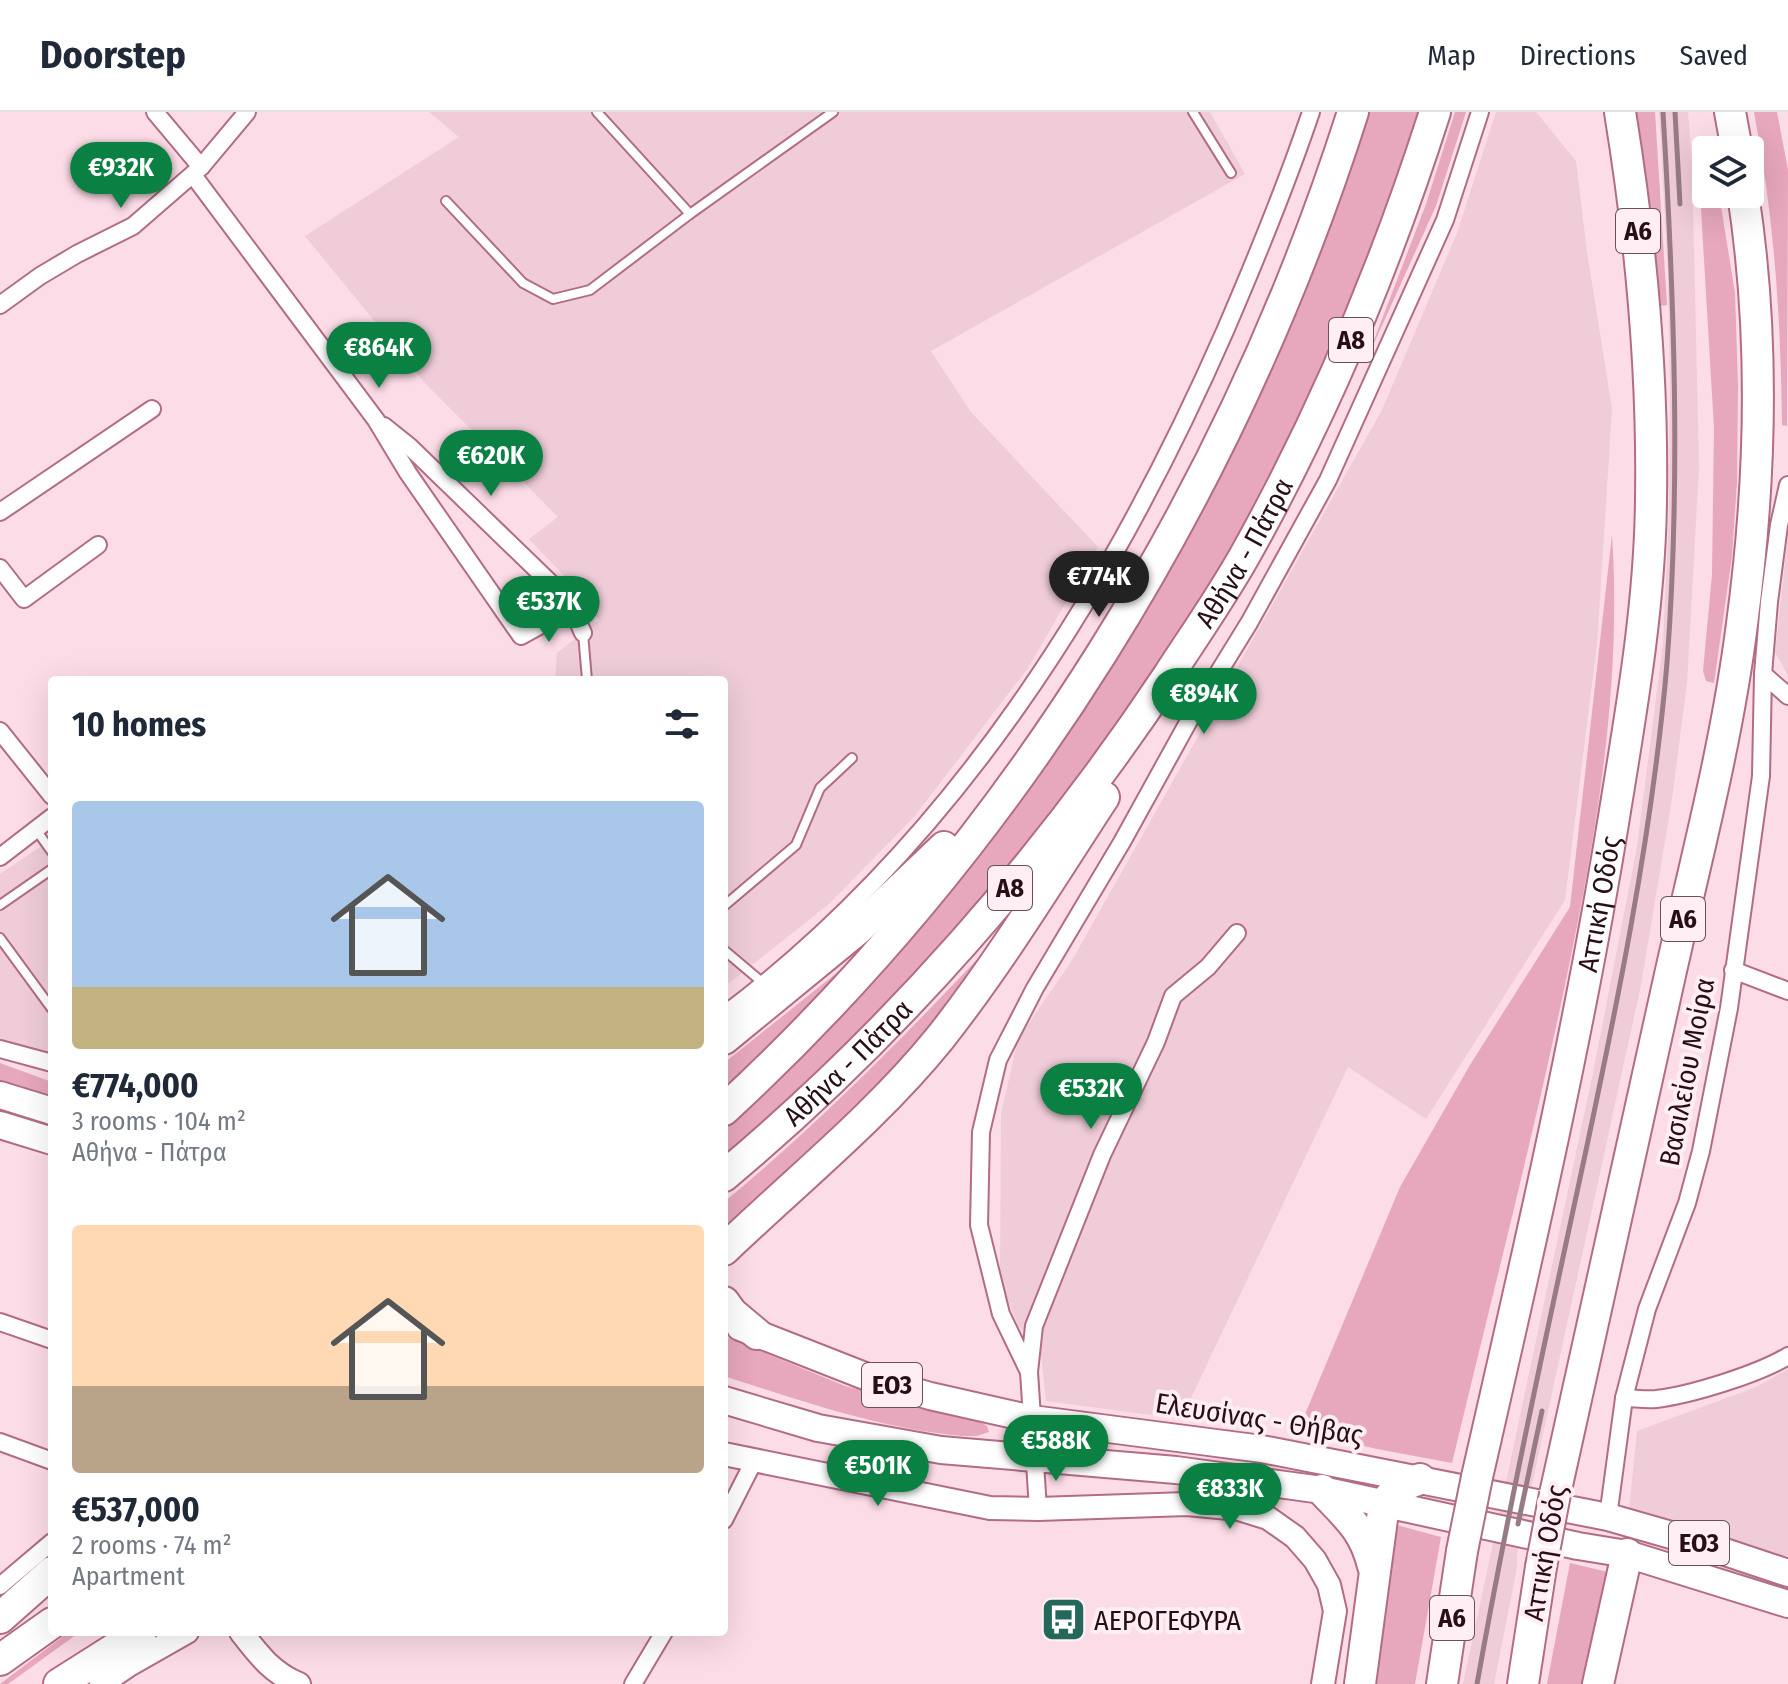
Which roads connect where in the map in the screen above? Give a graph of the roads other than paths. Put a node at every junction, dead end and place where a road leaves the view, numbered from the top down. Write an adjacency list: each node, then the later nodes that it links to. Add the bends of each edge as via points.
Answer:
1 (155, 112): 13 (street)
2 (247, 112): 13 (street)
3 (597, 112): 17 (lane)
4 (833, 112): 17 (lane)
5 (1193, 112): 14 (lane)
6 (1311, 112): 46 (street, via 1212,361 1147,495 1081,611 938,810)
7 (1353, 112): 33 (highway, Αθήνα - Πάτρα / Α8, via 1247,386 1132,603)
8 (1435, 112): 24 (highway, Αθήνα - Πάτρα / Α8, via 1353,336)
9 (1480, 112): 66 (street, via 1445,220 1328,480 998,1060 981,1132 979,1225 1001,1314)
10 (1620, 112): 103 (highway, Αττική Οδός / Α6, bridge, via 1649,352 1651,502 1640,658 1592,953 1477,1477)
11 (1730, 112): 12 (highway)
12 (1734, 136)
13 (197, 171): 18 (street, via 133,226 40,276); 20 (street)
14 (1231, 173)
15 (446, 201): 17 (lane, via 523,283 553,299 590,290)
16 (1744, 208): 104 (highway, Αττική Οδός / Α6, bridge, via 1757,337 1758,428 1742,626 1704,832 1555,1494)
17 (690, 214)
18 (0, 305)
19 (152, 409): 22 (street)
20 (376, 420): 26 (street, via 409,446); 26 (street, via 521,636)
21 (1788, 485): 28 (street, Βασιλείου Μοίρα)
22 (0, 512)
23 (98, 545): 25 (street, via 24,599)
24 (1244, 557): 58 (highway, Αθήνα - Πάτρα / Α8, via 1115,754 1005,894 866,1045); 59 (highway, via 1163,707 939,1038 859,1123)
25 (0, 568)
26 (572, 608): 27 (street)
27 (583, 633): 29 (lane)
28 (1763, 674): 30 (street); 45 (street, Βασιλείου Μοίρα, via 1761,776)
29 (587, 676)
30 (1788, 696)
31 (0, 731): 34 (street)
32 (852, 758): 40 (lane, via 820,788 796,845)
33 (1020, 772): 50 (highway, via 857,930); 54 (highway, Αθήνα - Πάτρα / Α8, via 894,934)
34 (48, 791)
35 (48, 821): 36 (street)
36 (37, 831): 37 (lane); 38 (street)
37 (48, 846)
38 (0, 857)
39 (48, 872): 41 (lane)
40 (728, 903)
41 (0, 905)
42 (1237, 933): 66 (street, via 1173,996 1034,1326)
43 (0, 938): 48 (lane)
44 (728, 953): 46 (lane)
45 (1733, 970): 47 (street); 67 (street, Βασιλείου Μοίρα, via 1701,1151 1647,1309)
46 (765, 985): 49 (street)
47 (1788, 991)
48 (48, 1004)
49 (728, 1012)
50 (728, 1036)
51 (0, 1049): 52 (street)
52 (48, 1062)
53 (0, 1095): 55 (main road)
54 (728, 1106)
55 (48, 1110)
56 (0, 1125): 57 (main road)
57 (48, 1140)
58 (728, 1172)
59 (728, 1246)
60 (728, 1308): 63 (highway)
61 (0, 1322): 64 (street)
62 (728, 1322): 63 (main road, Ελευσίνας - Θήβας / ΕΟ3)
63 (757, 1334): 69 (main road, Ελευσίνας - Θήβας / ΕΟ3, via 870,1378)
64 (48, 1339)
65 (1788, 1356): 67 (street, via 1685,1392)
66 (1029, 1372): 69 (street)
67 (1624, 1398): 80 (street, Βασιλείου Μοίρα)
68 (728, 1401): 72 (main road, ΕΟ3, via 844,1433 941,1450)
69 (1032, 1419): 72 (street); 75 (main road, Ελευσίνας - Θήβας / ΕΟ3, via 1262,1449)
70 (0, 1442): 74 (street)
71 (728, 1455): 73 (street)
72 (1035, 1458): 76 (main road, ΕΟ3); 78 (street)
73 (755, 1459): 78 (street, via 990,1508); 79 (street)
74 (48, 1460)
75 (1420, 1479): 77 (highway, via 1397,1488); 80 (main road, Ελευσίνας - Θήβας / ΕΟ3)
76 (1322, 1490): 77 (main road, ΕΟ3); 83 (highway, via 1367,1542)
77 (1384, 1504): 82 (main road, ΕΟ3); 83 (highway)
78 (1038, 1509): 101 (street, via 1187,1504 1268,1518 1295,1537 1329,1585 1335,1611)
79 (728, 1512)
80 (1608, 1517): 82 (main road); 84 (main road, Ελευσίνας - Θήβας / ΕΟ3)
81 (48, 1545): 86 (street)
82 (1627, 1554): 87 (main road, ΕΟ3); 105 (highway)
83 (1374, 1567): 102 (highway)
84 (1788, 1573)
85 (48, 1576): 88 (highway)
86 (0, 1586)
87 (1788, 1604)
88 (0, 1618)
89 (48, 1626): 95 (highway)
90 (100, 1636): 96 (highway)
91 (135, 1636): 97 (highway)
92 (180, 1636): 98 (street)
93 (244, 1636): 99 (street, via 265,1663)
94 (662, 1636): 100 (street)
95 (0, 1660)
96 (34, 1684)
97 (59, 1684)
98 (101, 1684)
99 (299, 1684)
100 (633, 1684)
101 (1323, 1684)
102 (1360, 1684)
103 (1442, 1684)
104 (1523, 1684)
105 (1598, 1684)

